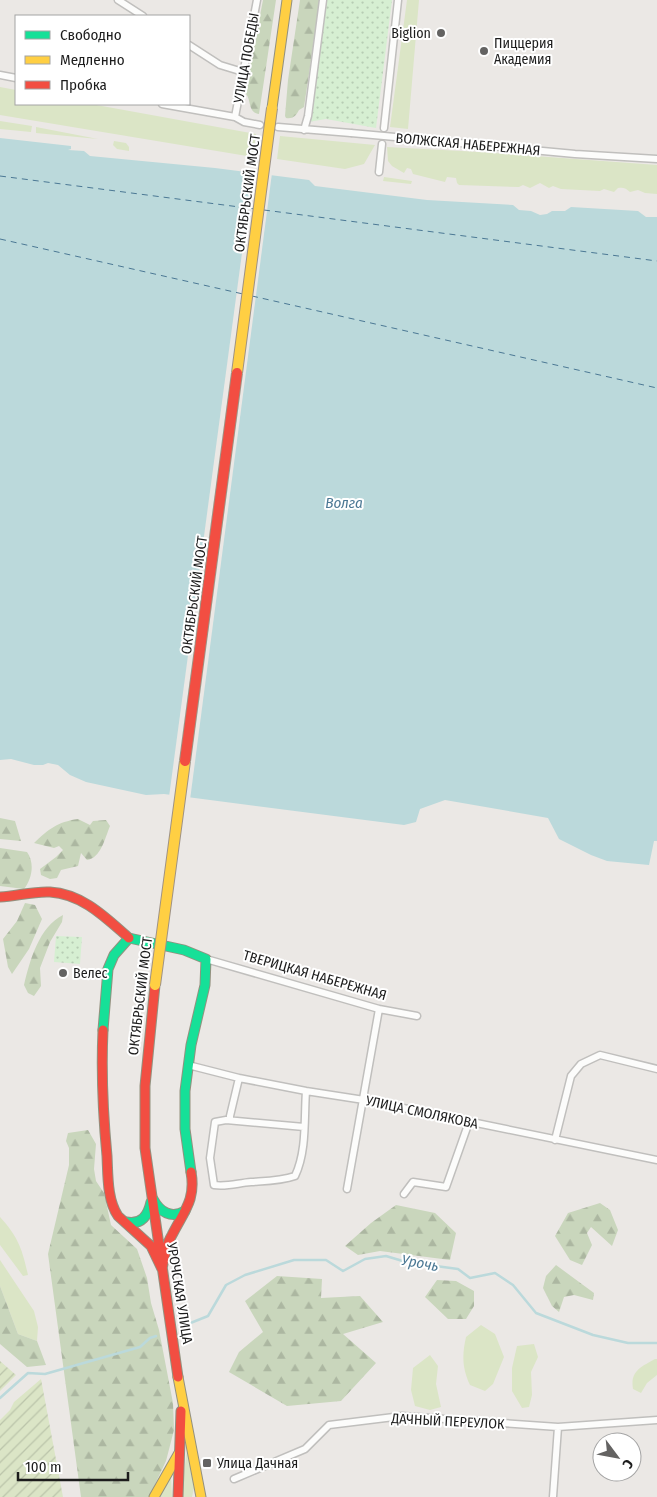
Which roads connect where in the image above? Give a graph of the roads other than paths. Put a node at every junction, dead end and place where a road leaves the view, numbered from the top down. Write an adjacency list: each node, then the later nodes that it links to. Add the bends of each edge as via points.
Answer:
1 (118, 0): 6 (street)
2 (257, 0): 8 (street, УЛИЦА ПОБЕДЫ)
3 (287, 0): 36 (main road, ОКТЯБРЬСКИЙ МОСТ, bridge, via 155,985 143,1095)
4 (323, 0): 16 (street)
5 (398, 0): 15 (street)
6 (141, 15)
7 (190, 47): 8 (street, via 220,66)
8 (243, 72): 12 (street, УЛИЦА ПОБЕДЫ)
9 (0, 75): 10 (street)
10 (15, 78)
11 (168, 105): 12 (street)
12 (235, 117): 13 (street)
13 (260, 125)
14 (278, 127): 16 (street, ВОЛЖСКАЯ НАБЕРЕЖНАЯ)
15 (384, 128)
16 (304, 130): 18 (street, ВОЛЖСКАЯ НАБЕРЕЖНАЯ, bridge)
17 (382, 144): 19 (street)
18 (657, 159)
19 (379, 172)
20 (0, 897): 21 (main road, via 50,892 77,898 96,908)
21 (129, 938): 22 (main road, via 184,950); 39 (main road, via 114,955 108,969 102,1068 109,1184 114,1210)
22 (206, 959): 23 (street, ТВЕРИЦКАЯ НАБЕРЕЖНАЯ); 25 (main road, via 203,996)
23 (379, 1009): 24 (street, ТВЕРИЦКАЯ НАБЕРЕЖНАЯ); 29 (street)
24 (417, 1016)
25 (188, 1065): 27 (street, УЛИЦА СМОЛЯКОВА); 38 (main road, via 184,1112 193,1190)
26 (657, 1069): 33 (street, via 600,1055 581,1064 571,1076)
27 (239, 1078): 28 (street, УЛИЦА СМОЛЯКОВА); 30 (street)
28 (306, 1091): 29 (street, УЛИЦА СМОЛЯКОВА); 32 (street)
29 (364, 1100): 31 (street, УЛИЦА СМОЛЯКОВА); 35 (street)
30 (230, 1120): 32 (street); 32 (street, via 215,1122 210,1158 214,1186 284,1180 295,1176)
31 (469, 1122): 33 (street, УЛИЦА СМОЛЯКОВА); 37 (street, via 446,1188 413,1182)
32 (304, 1127)
33 (555, 1140): 34 (street, УЛИЦА СМОЛЯКОВА)
34 (657, 1160)
35 (347, 1189)
36 (151, 1193): 38 (main road, via 158,1208 167,1214 177,1216); 39 (main road, via 149,1212 142,1221 132,1224); 40 (main road, УРОЧСКАЯ УЛИЦА)
37 (404, 1194)
38 (189, 1206): 40 (main road, via 171,1236)
39 (122, 1220): 40 (main road, via 151,1246)
40 (162, 1269): 41 (main road, УРОЧСКАЯ УЛИЦА)
41 (182, 1397): 44 (main road, УРОЧСКАЯ УЛИЦА); 46 (main road, УРОЧСКАЯ УЛИЦА)
42 (657, 1420): 43 (street, ДАЧНЫЙ ПЕРЕУЛОК)
43 (558, 1427): 45 (street, ДАЧНЫЙ ПЕРЕУЛОК, via 402,1416 330,1425 305,1449); 49 (street)
44 (179, 1452): 47 (main road); 48 (main road, УРОЧСКАЯ УЛИЦА)
45 (234, 1479)
46 (199, 1495)
47 (154, 1497)
48 (178, 1497)
49 (553, 1497)

